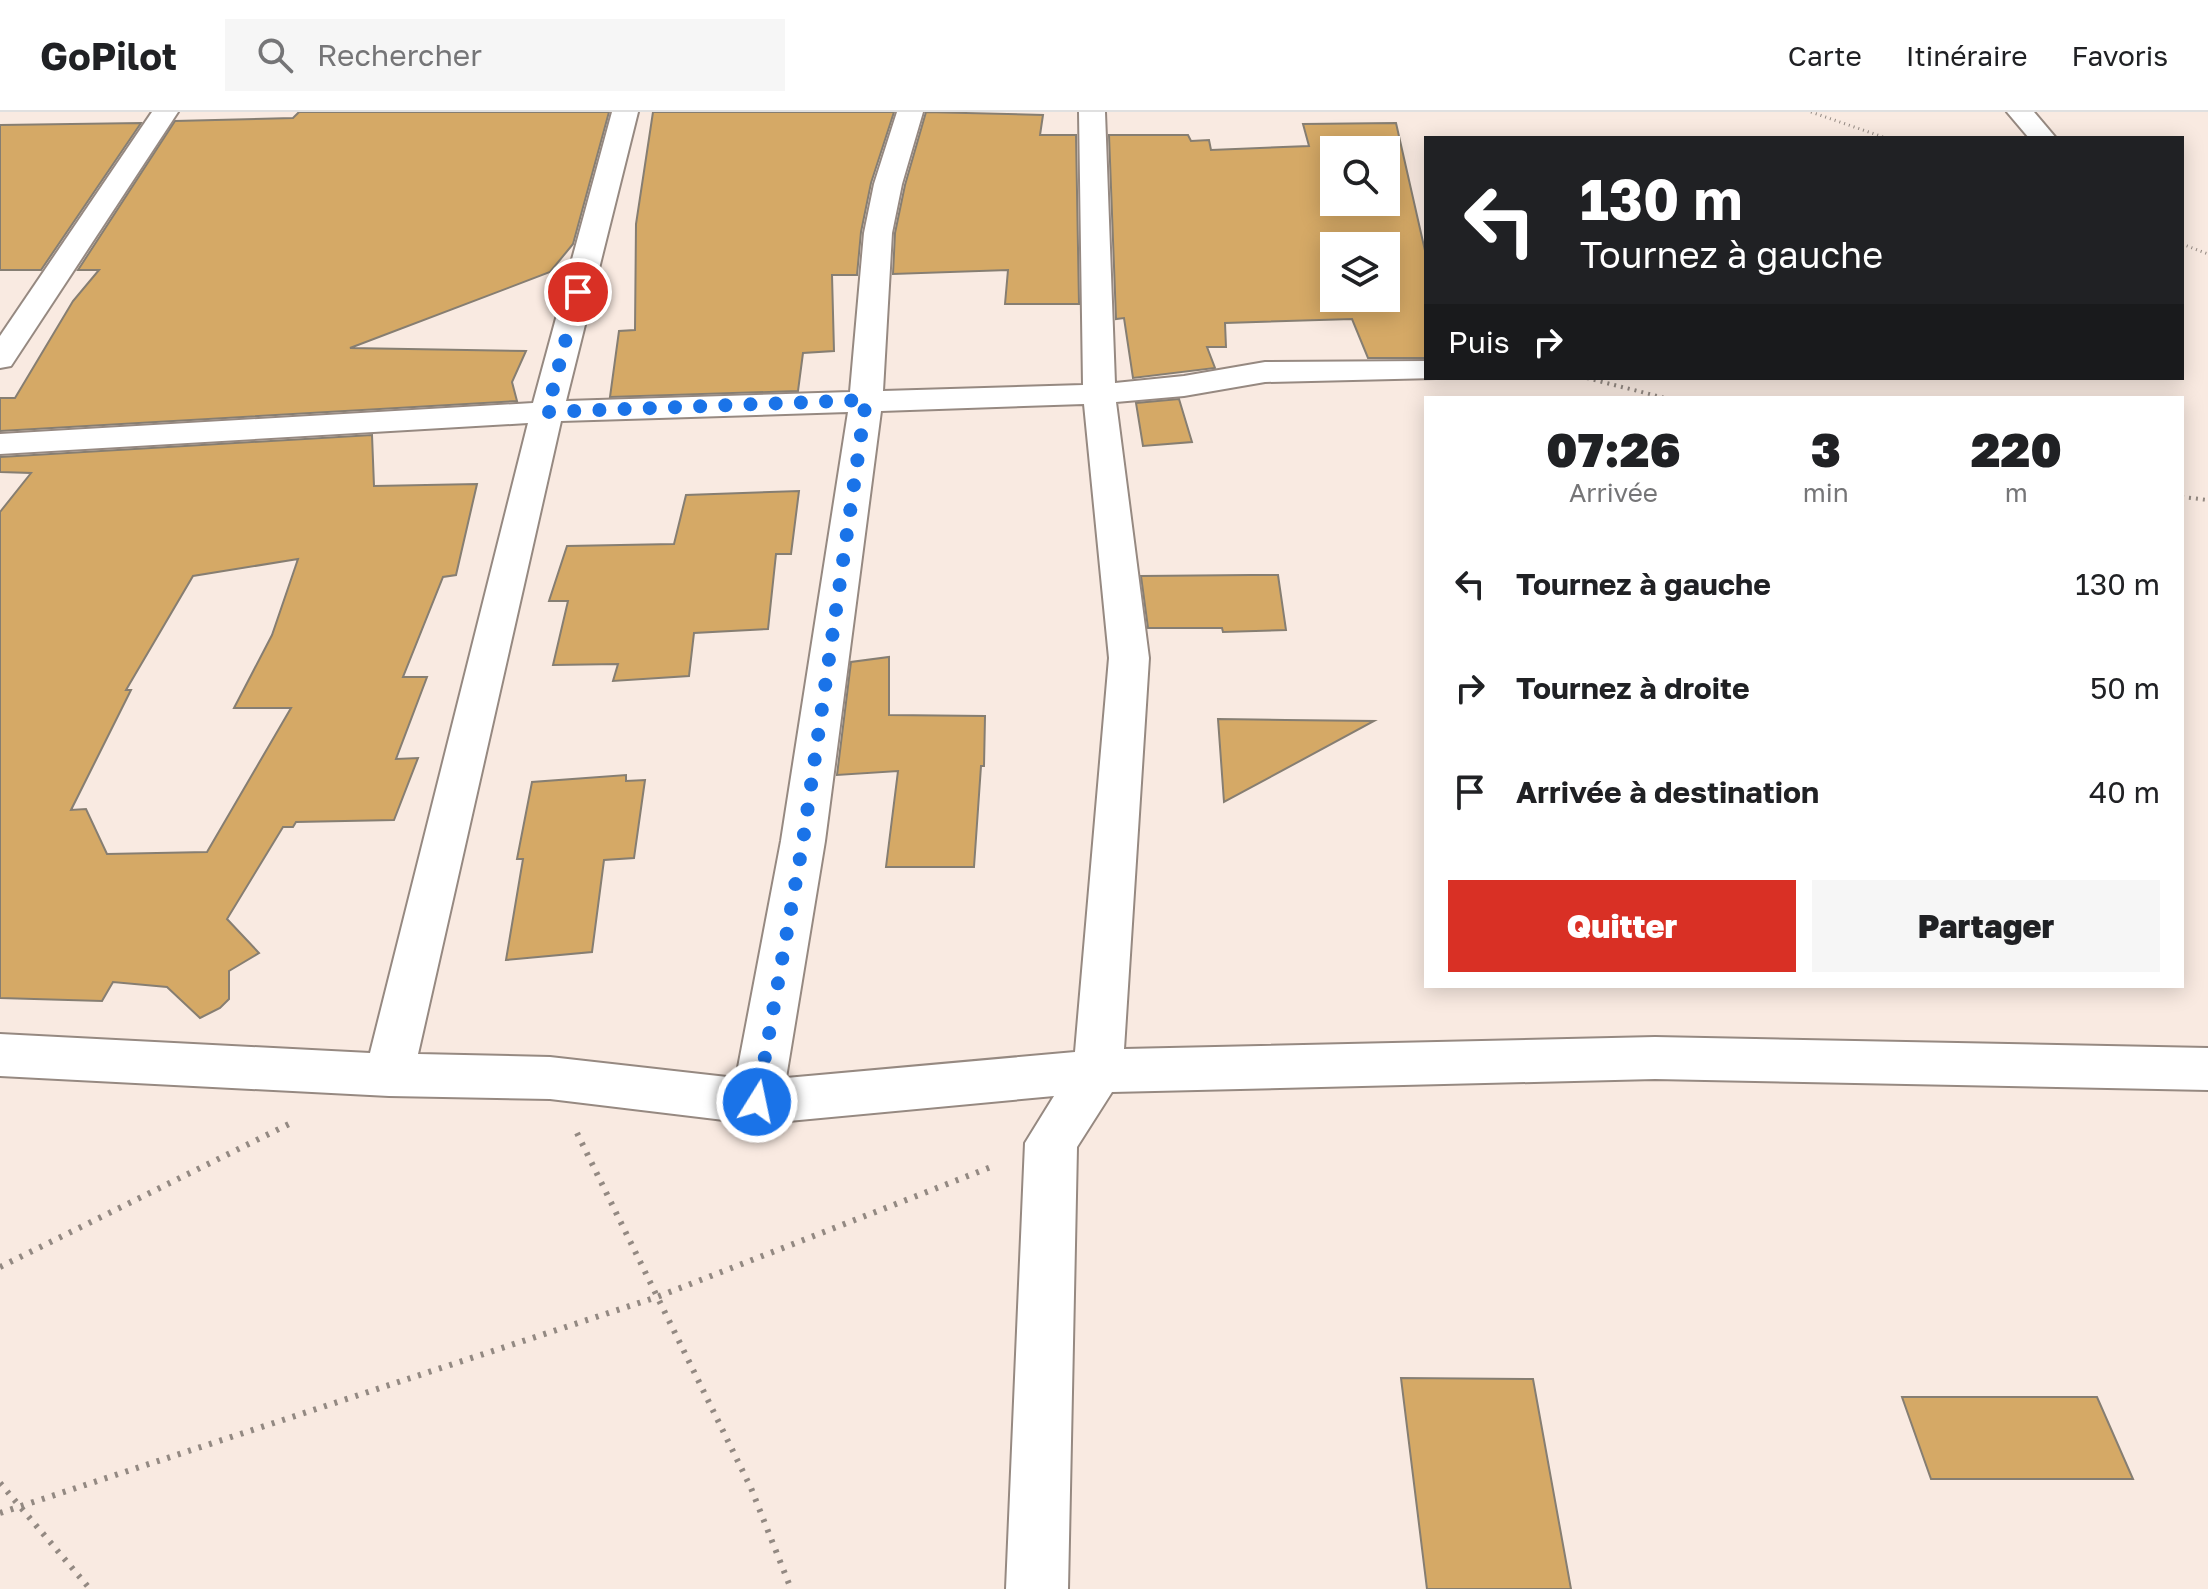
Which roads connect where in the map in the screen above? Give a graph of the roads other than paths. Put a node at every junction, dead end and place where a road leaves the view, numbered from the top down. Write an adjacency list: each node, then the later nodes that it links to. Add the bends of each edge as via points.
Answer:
1 (165, 112): 7 (street)
2 (625, 112): 11 (street)
3 (910, 112): 10 (street, via 878,233)
4 (1092, 112): 9 (street)
5 (2020, 112): 6 (street)
6 (2041, 136)
7 (0, 359)
8 (1424, 371): 9 (street, via 1265,372)
9 (1099, 394): 10 (street); 15 (street, via 1129,658)
10 (866, 400): 11 (street); 17 (street, via 803,841)
11 (547, 412): 12 (street); 16 (street)
12 (0, 444)
13 (0, 1055): 16 (street)
14 (2208, 1069): 15 (street, via 1655,1058)
15 (1098, 1071): 17 (street); 18 (street, via 1051,1143)
16 (389, 1075): 17 (street, via 550,1078)
17 (757, 1102)
18 (1037, 1589)

